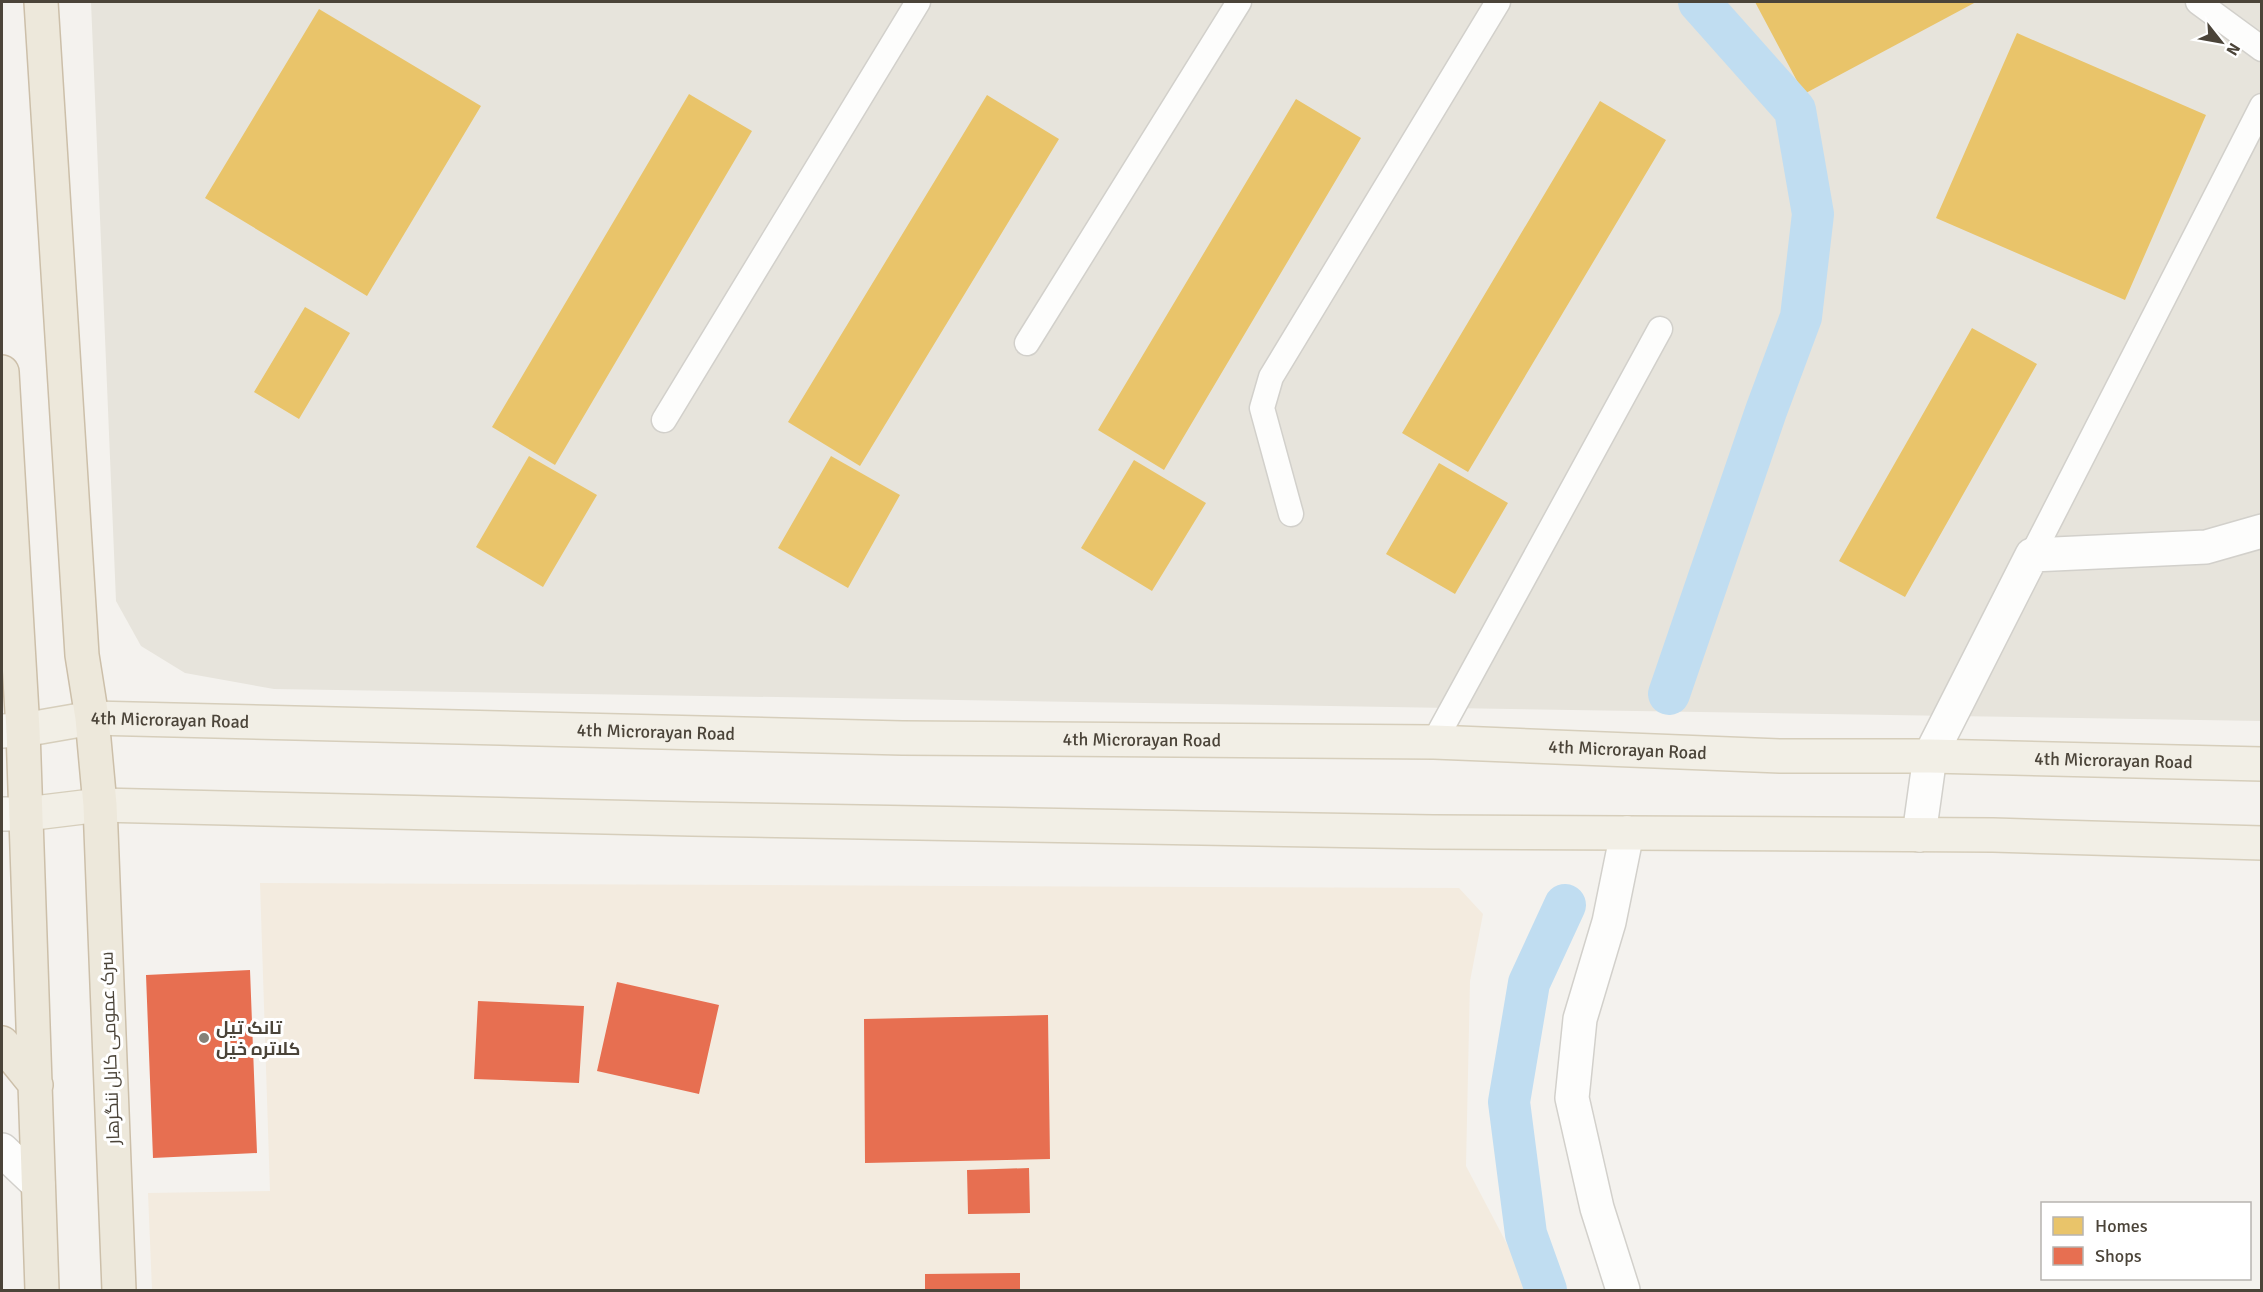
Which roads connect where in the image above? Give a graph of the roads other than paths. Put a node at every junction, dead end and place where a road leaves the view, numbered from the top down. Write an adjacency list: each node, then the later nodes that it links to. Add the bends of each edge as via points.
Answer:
1 (41, 2): 16 (highway, سرک عمومی کابل ننگرهار, via 82,655)
2 (918, 2): 11 (lane)
3 (1239, 2): 9 (lane)
4 (1498, 2): 13 (lane, via 1271,377 1262,408)
5 (2198, 2): 6 (lane)
6 (2262, 49)
7 (2262, 106): 15 (lane)
8 (1660, 329): 18 (lane)
9 (1027, 343)
10 (2, 389): 12 (highway)
11 (664, 420)
12 (5, 499): 17 (highway)
13 (1291, 514)
14 (2262, 531): 15 (street, via 2206,547)
15 (2032, 555): 19 (street)
16 (92, 718): 17 (main road, 4th Microrayan Road); 18 (main road, 4th Microrayan Road, via 902,738); 21 (highway, سرک عمومی کابل ننگرهار)
17 (12, 731): 22 (highway)
18 (1434, 742): 19 (main road, 4th Microrayan Road, via 1780,756)
19 (1930, 756): 20 (main road, 4th Microrayan Road); 24 (street)
20 (2262, 764)
21 (100, 805): 22 (main road); 23 (main road, via 692,819); 31 (highway, سرک عمومی کابل ننگرهار)
22 (14, 814): 27 (highway)
23 (1627, 833): 24 (main road); 32 (street, via 1609,922 1580,1019 1572,1098 1597,1208)
24 (1919, 835): 25 (main road)
25 (2262, 843)
26 (2, 1043): 27 (highway)
27 (36, 1085): 29 (highway)
28 (2, 1150): 29 (street)
29 (39, 1184): 30 (highway)
30 (42, 1290)
31 (119, 1290)
32 (1623, 1290)

